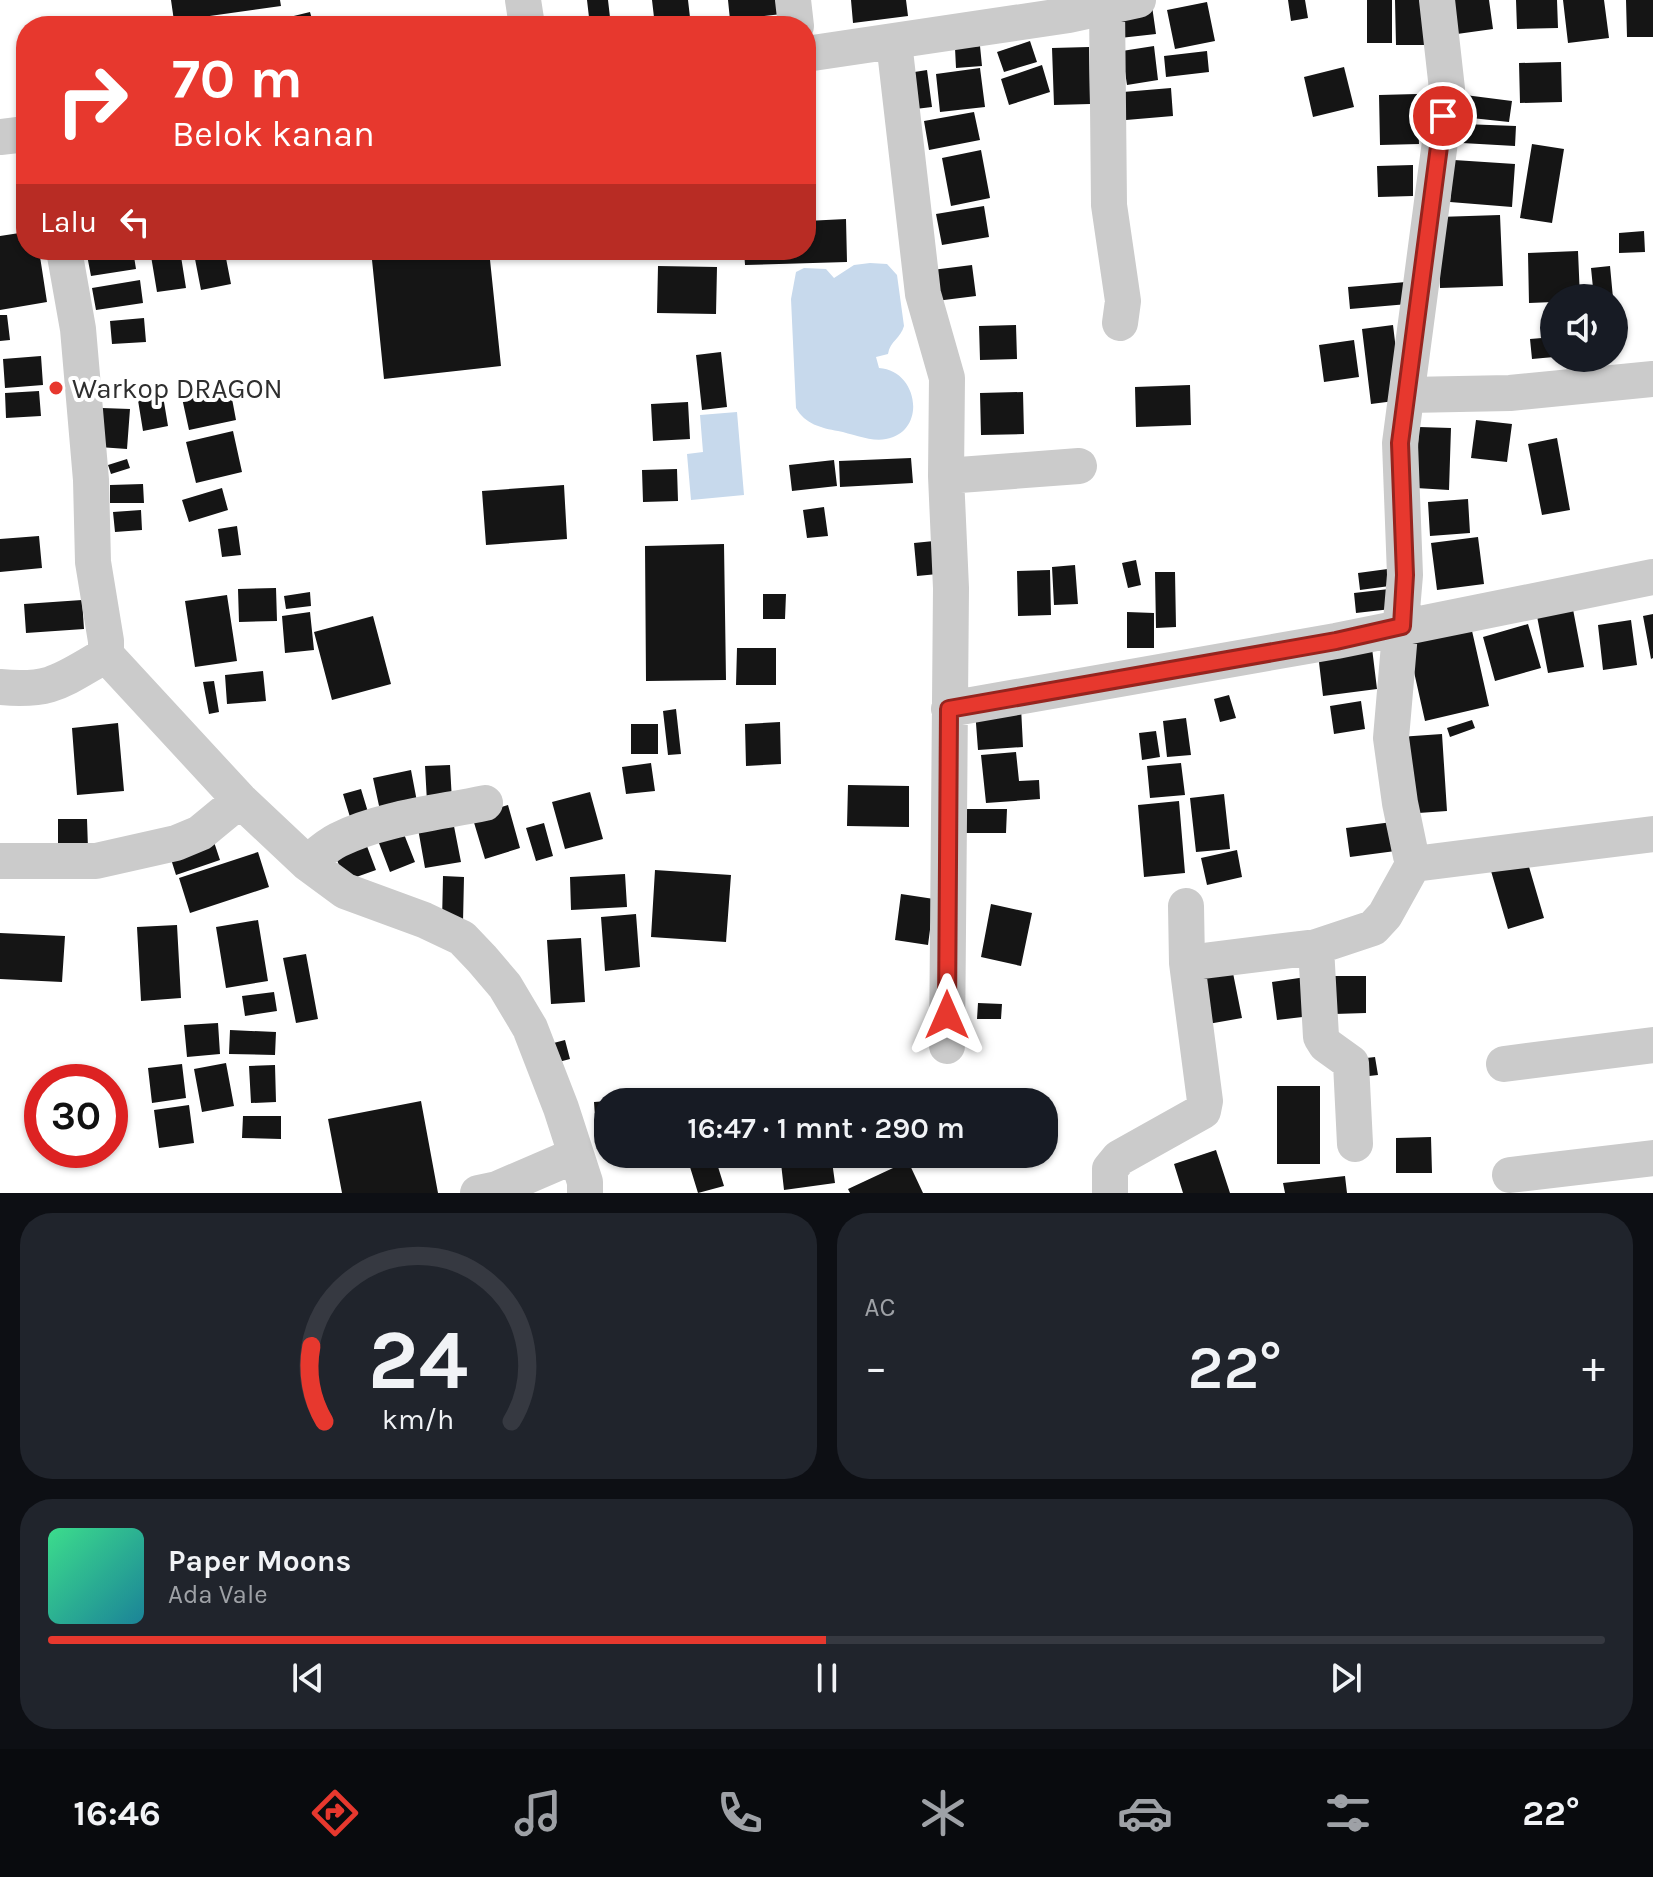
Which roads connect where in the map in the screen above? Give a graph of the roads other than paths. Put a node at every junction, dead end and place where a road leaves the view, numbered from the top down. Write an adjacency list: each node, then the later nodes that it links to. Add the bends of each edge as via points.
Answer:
1 (1437, 0): 8 (street, via 1447,89)
2 (1123, 3): 3 (street); 6 (street, via 1109,205 1123,301)
3 (894, 42): 4 (street); 10 (street, via 923,294 947,378)
4 (816, 53)
5 (66, 260): 13 (street, via 78,329 93,562)
6 (1120, 323)
7 (1653, 379): 8 (street, via 1510,393)
8 (1408, 395): 12 (street, via 1400,443)
9 (1079, 466): 10 (street)
10 (946, 476): 15 (street)
11 (1653, 577): 12 (street)
12 (1402, 626): 15 (street); 20 (street, via 1391,738 1411,856)
13 (106, 655): 14 (street, via 54,685); 16 (street)
14 (0, 687)
15 (949, 709): 26 (street)
16 (240, 800): 19 (street, via 200,833 176,843 96,861); 21 (street)
17 (485, 803): 21 (street, via 349,836)
18 (1653, 834): 20 (street)
19 (0, 861)
20 (1418, 862): 23 (street, via 1373,928)
21 (307, 863): 29 (street, via 345,891 462,938 482,959 530,1028)
22 (1186, 906): 24 (street)
23 (1316, 947): 24 (street); 28 (street, via 1321,1037 1351,1063)
24 (1187, 963): 34 (street, via 1203,1111 1119,1158 1110,1169)
25 (1653, 1045): 27 (street)
26 (947, 1046)
27 (1504, 1064)
28 (1355, 1144)
29 (576, 1155): 32 (street); 33 (street)
30 (1653, 1158): 31 (street)
31 (1510, 1175)
32 (478, 1193)
33 (585, 1193)
34 (1110, 1193)

